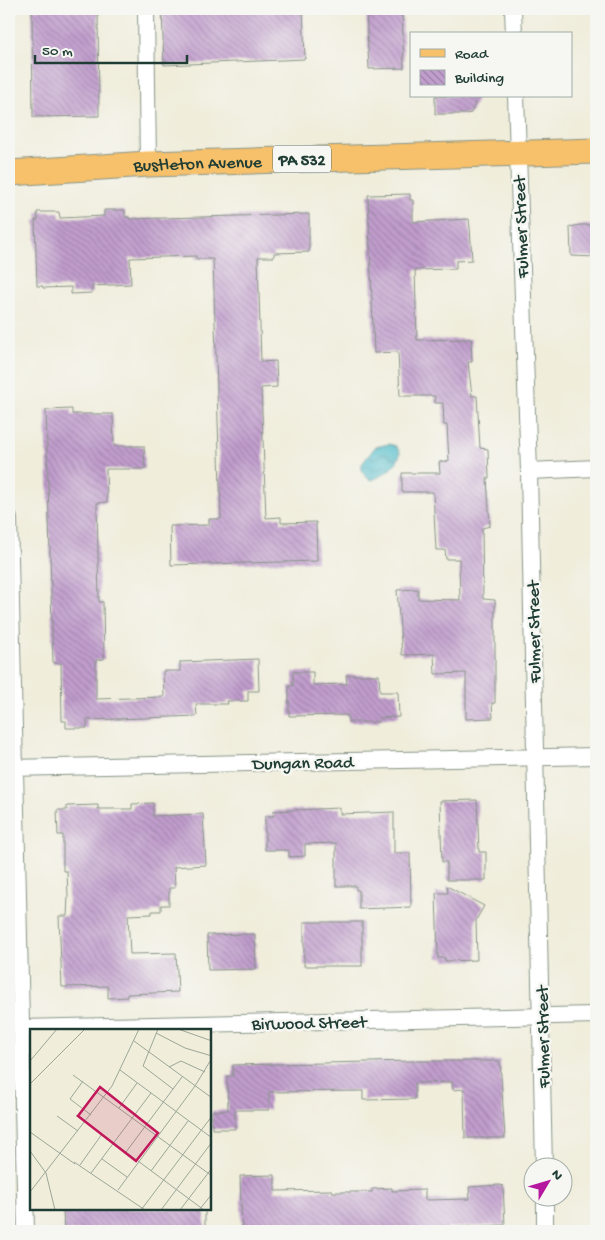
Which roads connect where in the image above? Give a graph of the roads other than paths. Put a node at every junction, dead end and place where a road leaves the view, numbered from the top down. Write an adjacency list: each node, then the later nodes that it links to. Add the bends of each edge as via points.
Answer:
1 (146, 9): 7 (street)
2 (513, 9): 3 (street)
3 (514, 32)
4 (516, 98): 6 (street, Fulmer Street)
5 (596, 151): 6 (main road, Bustleton Avenue / PA 532)
6 (517, 153): 7 (main road, Bustleton Avenue / PA 532); 10 (street, Fulmer Street)
7 (148, 164): 8 (main road, Bustleton Avenue / PA 532)
8 (9, 173)
9 (596, 468): 10 (street)
10 (529, 470): 14 (street, Fulmer Street)
11 (9, 518): 12 (street)
12 (9, 522): 15 (street)
13 (596, 756): 14 (street, Dungan Road)
14 (536, 758): 15 (street, Dungan Road); 17 (street, Fulmer Street)
15 (12, 768): 18 (street)
16 (596, 1015): 17 (street, Birwood Street)
17 (542, 1016): 18 (street, Birwood Street); 19 (street, Fulmer Street)
18 (21, 1028): 21 (street)
19 (544, 1158)
20 (545, 1208): 22 (street)
21 (26, 1231)
22 (545, 1231)

